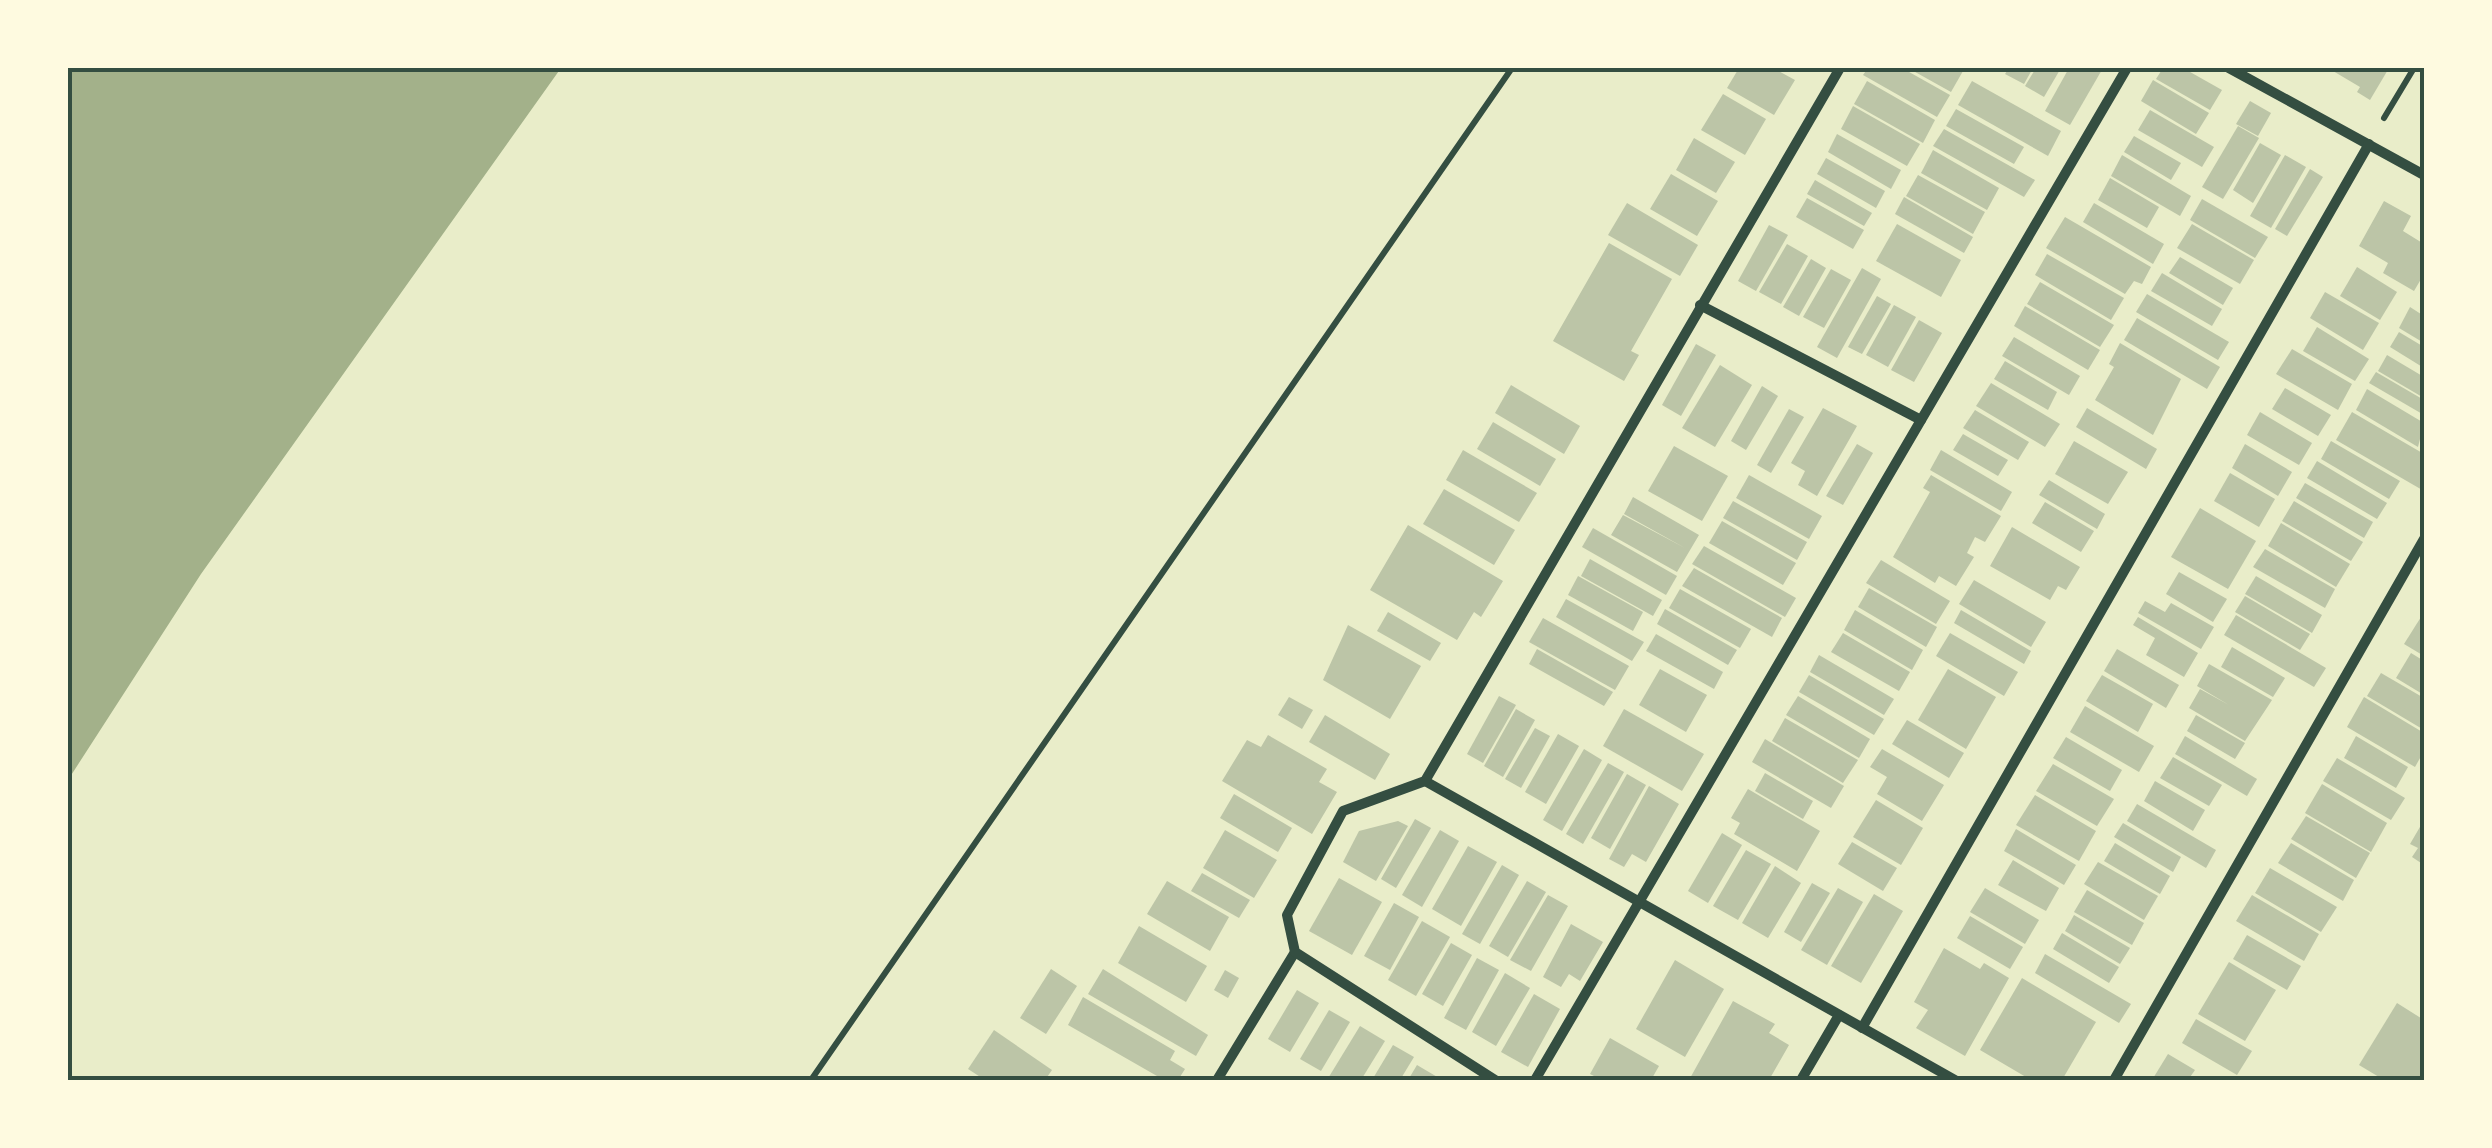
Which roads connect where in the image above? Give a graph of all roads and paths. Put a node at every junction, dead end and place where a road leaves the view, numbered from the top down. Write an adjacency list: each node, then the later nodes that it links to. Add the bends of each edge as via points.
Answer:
1 (1512, 68): 16 (path)
2 (1840, 68): 8 (street)
3 (2127, 68): 9 (street)
4 (2229, 68): 6 (street)
5 (2414, 68): 6 (path)
6 (2369, 144): 7 (street); 15 (street)
7 (2424, 175)
8 (1700, 305): 9 (street); 11 (street)
9 (1921, 420): 12 (street)
10 (2424, 539): 22 (street)
11 (1425, 781): 12 (street); 13 (street, via 1343,811 1287,915)
12 (1639, 902): 14 (street); 19 (street)
13 (1295, 952): 17 (street); 18 (street)
14 (1838, 1016): 15 (street); 20 (street)
15 (1862, 1028): 21 (street)
16 (811, 1080)
17 (1217, 1080)
18 (1495, 1080)
19 (1535, 1080)
20 (1801, 1080)
21 (1955, 1080)
22 (2114, 1080)

